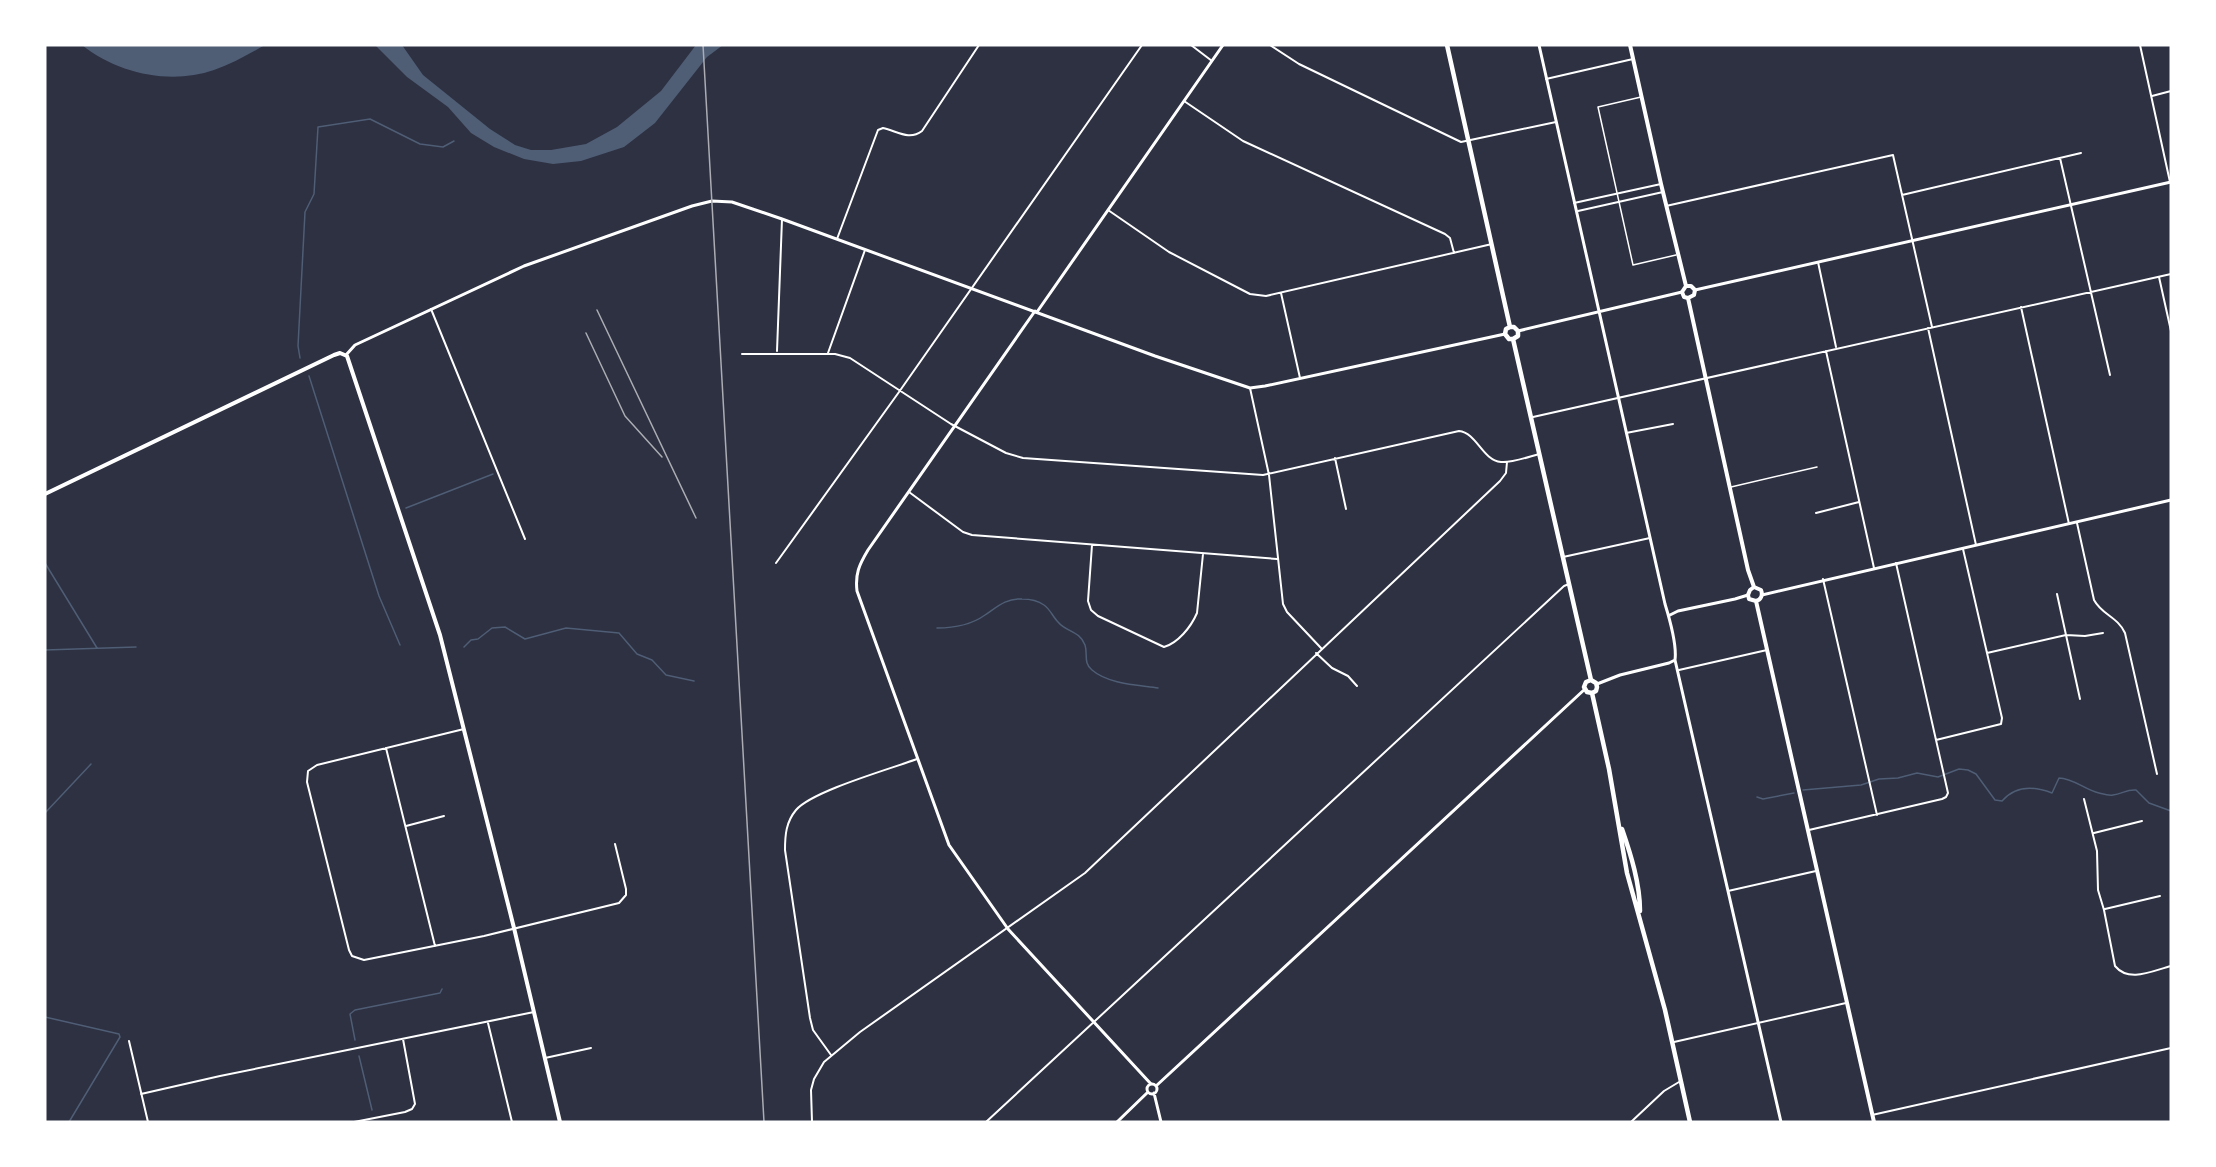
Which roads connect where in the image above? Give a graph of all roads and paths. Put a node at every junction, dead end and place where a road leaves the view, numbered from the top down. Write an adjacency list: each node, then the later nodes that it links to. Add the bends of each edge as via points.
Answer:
1 (980, 45): 33 (street, via 922,131 910,136 878,130)
2 (1142, 45): 43 (street)
3 (1191, 45): 11 (street)
4 (1223, 45): 11 (street)
5 (1270, 45): 18 (street, via 1299,64 1394,111 1461,142)
6 (1447, 45): 18 (highway)
7 (1539, 45): 12 (street)
8 (1630, 45): 10 (main road)
9 (2140, 45): 14 (street)
10 (1633, 59): 12 (street); 15 (main road)
11 (1212, 61): 16 (street)
12 (1546, 79): 17 (street)
13 (2171, 91): 14 (street)
14 (2152, 96): 21 (street)
15 (1641, 97): 22 (main road); 24 (lane, via 1598,107)
16 (1184, 101): 30 (street); 37 (street, via 1243,141 1445,234)
17 (1556, 122): 18 (street); 27 (street)
18 (1469, 141): 35 (highway)
19 (2081, 153): 20 (street)
20 (2060, 158): 25 (street); 28 (street)
21 (2171, 182): 28 (street)
22 (1660, 184): 23 (main road); 24 (street)
23 (1663, 192): 26 (street); 29 (main road)
24 (1618, 194): 26 (lane); 27 (street)
25 (1902, 195): 29 (street, via 1893,155); 34 (street)
26 (1619, 202): 31 (street); 38 (lane, via 1633,264)
27 (1574, 204): 31 (street)
28 (2071, 205): 34 (street); 47 (street)
29 (1666, 206): 38 (main road)
30 (1108, 210): 45 (street, via 1169,252 1250,294 1266,296); 51 (street)
31 (1576, 212): 52 (street)
32 (782, 219): 33 (street); 50 (street, via 732,202 692,206 544,258); 62 (street)
33 (837, 239): 36 (street)
34 (1913, 240): 39 (street); 54 (street)
35 (1492, 244): 37 (street); 53 (highway)
36 (865, 250): 43 (street); 63 (street)
37 (1454, 253): 45 (street)
38 (1677, 255): 42 (main road)
39 (1818, 262): 44 (street); 60 (street)
40 (2171, 274): 41 (street)
41 (2159, 277): 47 (street); 57 (street)
42 (1686, 286): 44 (main road); 46 (main road)
43 (972, 288): 51 (street); 70 (street)
44 (1695, 290): 48 (main road, via 1694,296)
45 (1281, 292): 67 (street)
46 (1682, 292): 48 (main road); 52 (street)
47 (2091, 292): 49 (street); 66 (street)
48 (1688, 298): 68 (main road)
49 (2021, 307): 54 (street); 89 (street)
50 (431, 309): 65 (street, via 355,345); 91 (street)
51 (1036, 311): 69 (street); 74 (street)
52 (1599, 312): 56 (street); 71 (street)
53 (1510, 327): 56 (highway); 58 (highway)
54 (1932, 327): 55 (street)
55 (1928, 328): 60 (street); 93 (street)
56 (1518, 331): 59 (highway)
57 (2171, 331)
58 (1505, 334): 59 (highway); 67 (street)
59 (1513, 339): 72 (highway)
60 (1837, 348): 61 (street)
61 (1826, 351): 68 (street); 85 (street)
62 (777, 352): 63 (street); 64 (street)
63 (828, 353): 70 (street, via 850,358)
64 (742, 354)
65 (346, 355): 83 (main road, via 334,355); 123 (main road, via 434,614)
66 (2110, 375)
67 (1300, 378): 69 (street)
68 (1707, 378): 71 (street); 81 (main road)
69 (1250, 388): 80 (street)
70 (899, 392): 74 (street); 98 (street)
71 (1618, 397): 72 (street); 75 (street)
72 (1531, 417): 76 (highway)
73 (1672, 424): 75 (street)
74 (955, 426): 80 (street, via 1023,458); 82 (street)
75 (1626, 433): 90 (street)
76 (1539, 454): 78 (street); 96 (highway)
77 (1335, 458): 78 (street, via 1461,431 1492,459); 80 (street); 86 (street)
78 (1507, 462): 111 (street, via 1500,482)
79 (1817, 467): 81 (lane)
80 (1269, 475): 97 (street)
81 (1730, 487): 103 (main road)
82 (909, 492): 92 (street, via 968,534); 126 (street, via 857,570 857,591)
83 (45, 494)
84 (2171, 500): 88 (street)
85 (1860, 502): 87 (street); 100 (street)
86 (1346, 510)
87 (1816, 513)
88 (2077, 522): 89 (street); 127 (street, via 2094,600 2099,608 2116,618 2125,633)
89 (2069, 524): 93 (street)
90 (1650, 538): 96 (street); 108 (street)
91 (525, 539)
92 (1092, 545): 95 (street); 95 (street, via 1088,601 1091,610 1164,647 1172,645 1194,621)
93 (1976, 545): 94 (street)
94 (1963, 548): 99 (street); 114 (street)
95 (1203, 554): 97 (street)
96 (1563, 557): 102 (highway)
97 (1277, 559): 111 (street, via 1283,604)
98 (776, 563)
99 (1896, 563): 100 (street); 124 (street)
100 (1874, 568): 101 (street)
101 (1823, 579): 106 (street); 129 (street)
102 (1569, 585): 117 (highway); 146 (street)
103 (1754, 587): 105 (main road); 106 (main road)
104 (2057, 594): 110 (street)
105 (1748, 595): 107 (main road); 108 (street)
106 (1762, 595): 107 (main road)
107 (1756, 601): 112 (main road)
108 (1670, 615): 115 (street)
109 (2103, 633): 110 (street)
110 (2066, 635): 114 (street); 122 (street)
111 (1321, 648): 113 (street)
112 (1767, 650): 116 (street); 133 (main road)
113 (1316, 653): 119 (street); 141 (street, via 1085,873)
114 (1987, 654): 124 (street, via 2001,724)
115 (1675, 660): 116 (street); 118 (street)
116 (1678, 670): 137 (street)
117 (1591, 680): 118 (highway); 120 (highway)
118 (1596, 684): 121 (highway, via 1597,690)
119 (1357, 686)
120 (1585, 689): 121 (highway); 158 (street)
121 (1592, 693): 151 (highway, via 1627,873)
122 (2080, 699)
123 (464, 729): 125 (street); 140 (main road)
124 (1936, 740): 129 (street, via 1948,793 1942,800)
125 (386, 748): 132 (street); 142 (street, via 314,766 307,782 350,953 364,960)
126 (917, 759): 141 (street, via 949,845); 154 (street, via 807,801 789,821 785,834 810,1018 813,1030)
127 (2157, 774)
128 (2084, 799): 134 (street)
129 (1877, 815): 133 (street)
130 (444, 816): 132 (street)
131 (2142, 821): 134 (street)
132 (406, 826): 142 (street)
133 (1809, 830): 136 (main road)
134 (2094, 833): 139 (street, via 2098,890)
135 (615, 844): 140 (street, via 626,889 624,900)
136 (1816, 871): 137 (street); 144 (main road)
137 (1728, 891): 147 (street)
138 (2160, 896): 139 (street)
139 (2104, 910): 143 (street, via 2115,966 2121,973 2130,976)
140 (514, 928): 142 (street); 145 (main road)
141 (1008, 929): 146 (street); 154 (street)
142 (435, 946)
143 (2171, 966)
144 (1846, 1003): 147 (street); 162 (main road)
145 (534, 1012): 148 (street); 155 (main road)
146 (1094, 1022): 157 (street); 168 (street)
147 (1758, 1022): 151 (street); 173 (street)
148 (488, 1023): 149 (street); 165 (street)
149 (403, 1038): 161 (street); 164 (street, via 415,1104 405,1112)
150 (129, 1041): 161 (street)
151 (1672, 1042): 156 (highway)
152 (591, 1048): 155 (street)
153 (2171, 1048): 162 (street)
154 (831, 1055): 167 (street, via 814,1078)
155 (545, 1058): 166 (main road)
156 (1681, 1081): 171 (street, via 1664,1091); 172 (highway)
157 (1151, 1084): 158 (street); 159 (street)
158 (1156, 1086): 160 (street)
159 (1148, 1092): 160 (street); 169 (street)
160 (1154, 1093): 170 (street)
161 (141, 1094): 163 (street)
162 (1872, 1114): 174 (main road)
163 (148, 1122)
164 (354, 1122)
165 (513, 1122)
166 (560, 1122)
167 (812, 1122)
168 (986, 1122)
169 (1117, 1122)
170 (1161, 1122)
171 (1631, 1122)
172 (1690, 1122)
173 (1781, 1122)
174 (1874, 1122)

